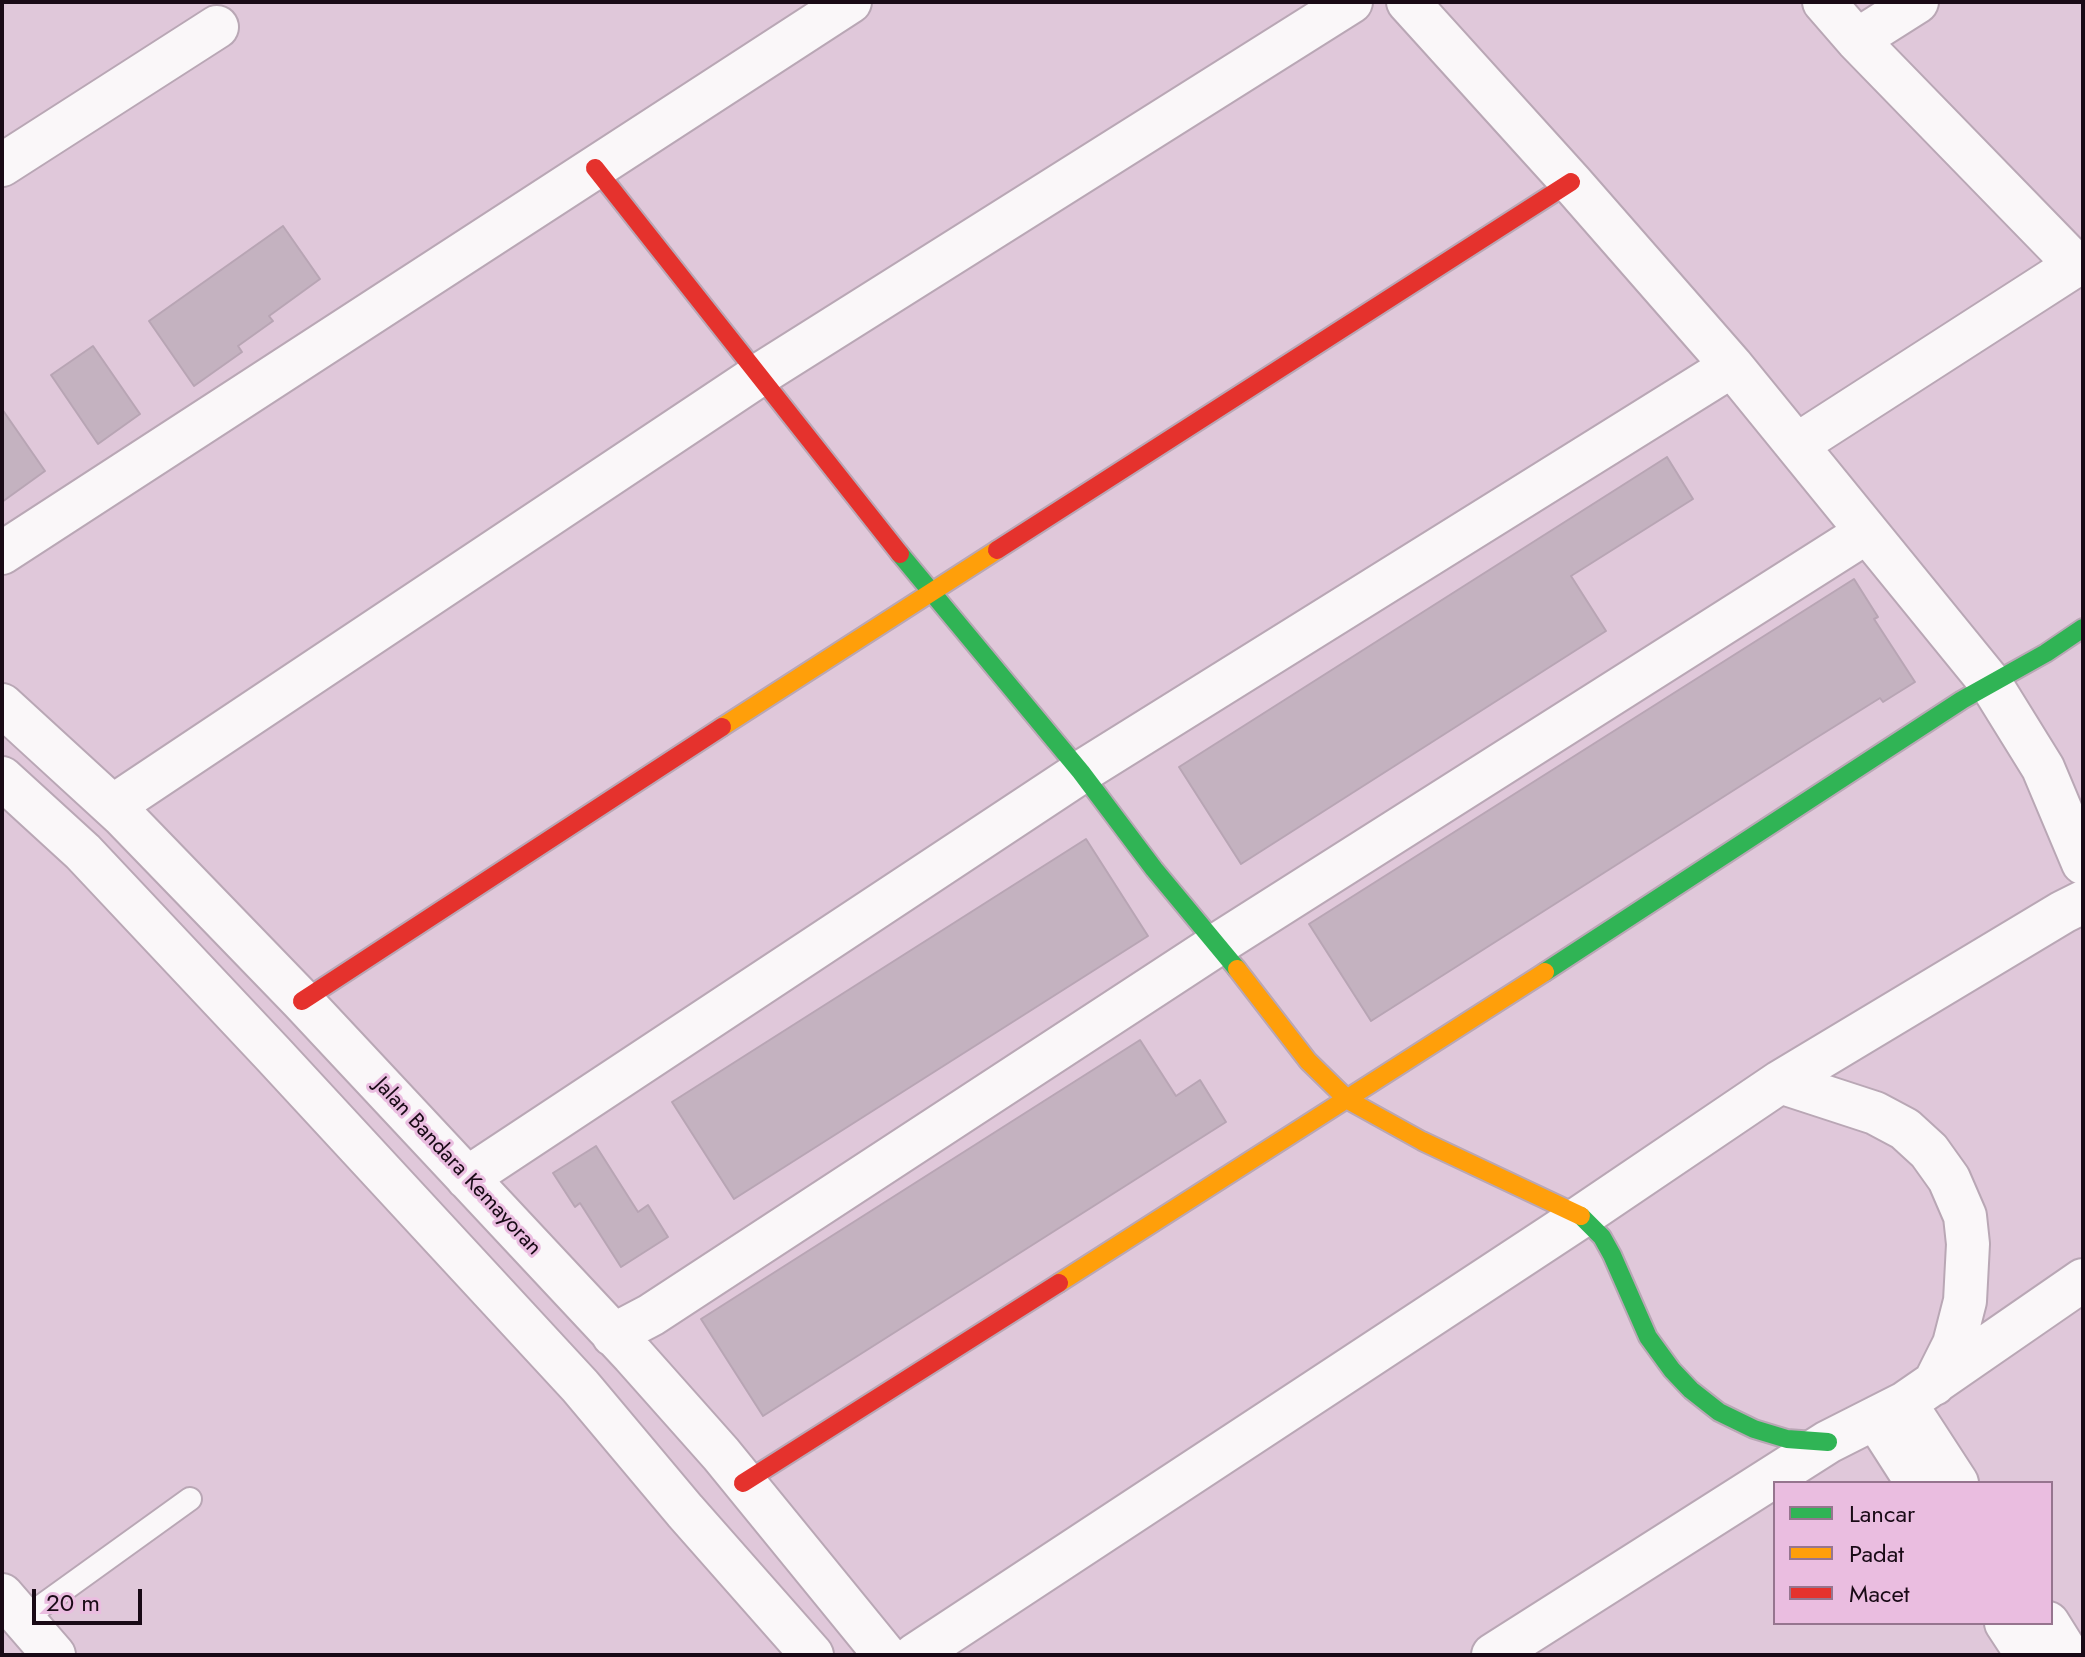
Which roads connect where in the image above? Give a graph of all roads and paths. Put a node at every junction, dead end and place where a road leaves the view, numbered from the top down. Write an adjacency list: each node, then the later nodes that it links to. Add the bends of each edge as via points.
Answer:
1 (850, 2): 9 (street)
2 (1351, 2): 12 (street)
3 (1408, 2): 10 (street)
4 (1824, 2): 7 (street)
5 (1917, 2): 7 (street)
6 (217, 27): 8 (street)
7 (1857, 40): 13 (street, via 2076,265)
8 (2, 165)
9 (595, 168): 12 (street); 15 (street)
10 (1571, 182): 11 (street); 16 (street)
11 (1732, 366): 13 (street); 20 (street)
12 (759, 375): 16 (street); 22 (street)
13 (1798, 444): 14 (street)
14 (1867, 532): 18 (street); 25 (street)
15 (2, 553)
16 (931, 594): 20 (street); 26 (street)
17 (2083, 628): 18 (street)
18 (1991, 684): 23 (street, via 2043,768); 28 (street)
19 (2, 705): 22 (street, Jalan Bandara Kemayoran)
20 (1081, 772): 25 (street); 29 (street)
21 (2, 778): 44 (street, via 83,852 284,1065 580,1386)
22 (113, 806): 26 (street, Jalan Bandara Kemayoran)
23 (2083, 863)
24 (2083, 902): 27 (street)
25 (1218, 944): 28 (street, via 1308,1061); 32 (street)
26 (302, 1001): 29 (street, Jalan Bandara Kemayoran)
27 (1780, 1082): 30 (street); 33 (street, via 1875,1113 1905,1129 1949,1179 1965,1216 1965,1301 1954,1344)
28 (1348, 1100): 30 (street); 37 (street)
29 (467, 1178): 32 (street, Jalan Bandara Kemayoran)
30 (1582, 1216): 34 (street, via 1612,1255 1648,1337 1691,1390 1754,1429 1787,1439); 46 (street)
31 (2083, 1280): 33 (street)
32 (613, 1335): 37 (street, Jalan Bandara Kemayoran)
33 (1905, 1402): 34 (street); 35 (street); 36 (street)
34 (1828, 1442): 47 (street)
35 (1917, 1481)
36 (1956, 1481)
37 (743, 1483): 45 (street, Jalan Bandara Kemayoran)
38 (190, 1499): 39 (lane)
39 (12, 1607): 43 (street)
40 (2007, 1625): 48 (street)
41 (2049, 1625): 49 (street)
42 (2083, 1651): 50 (street)
43 (54, 1655)
44 (812, 1655)
45 (885, 1655)
46 (915, 1655)
47 (1493, 1655)
48 (2027, 1655)
49 (2068, 1655)
50 (2077, 1655)

